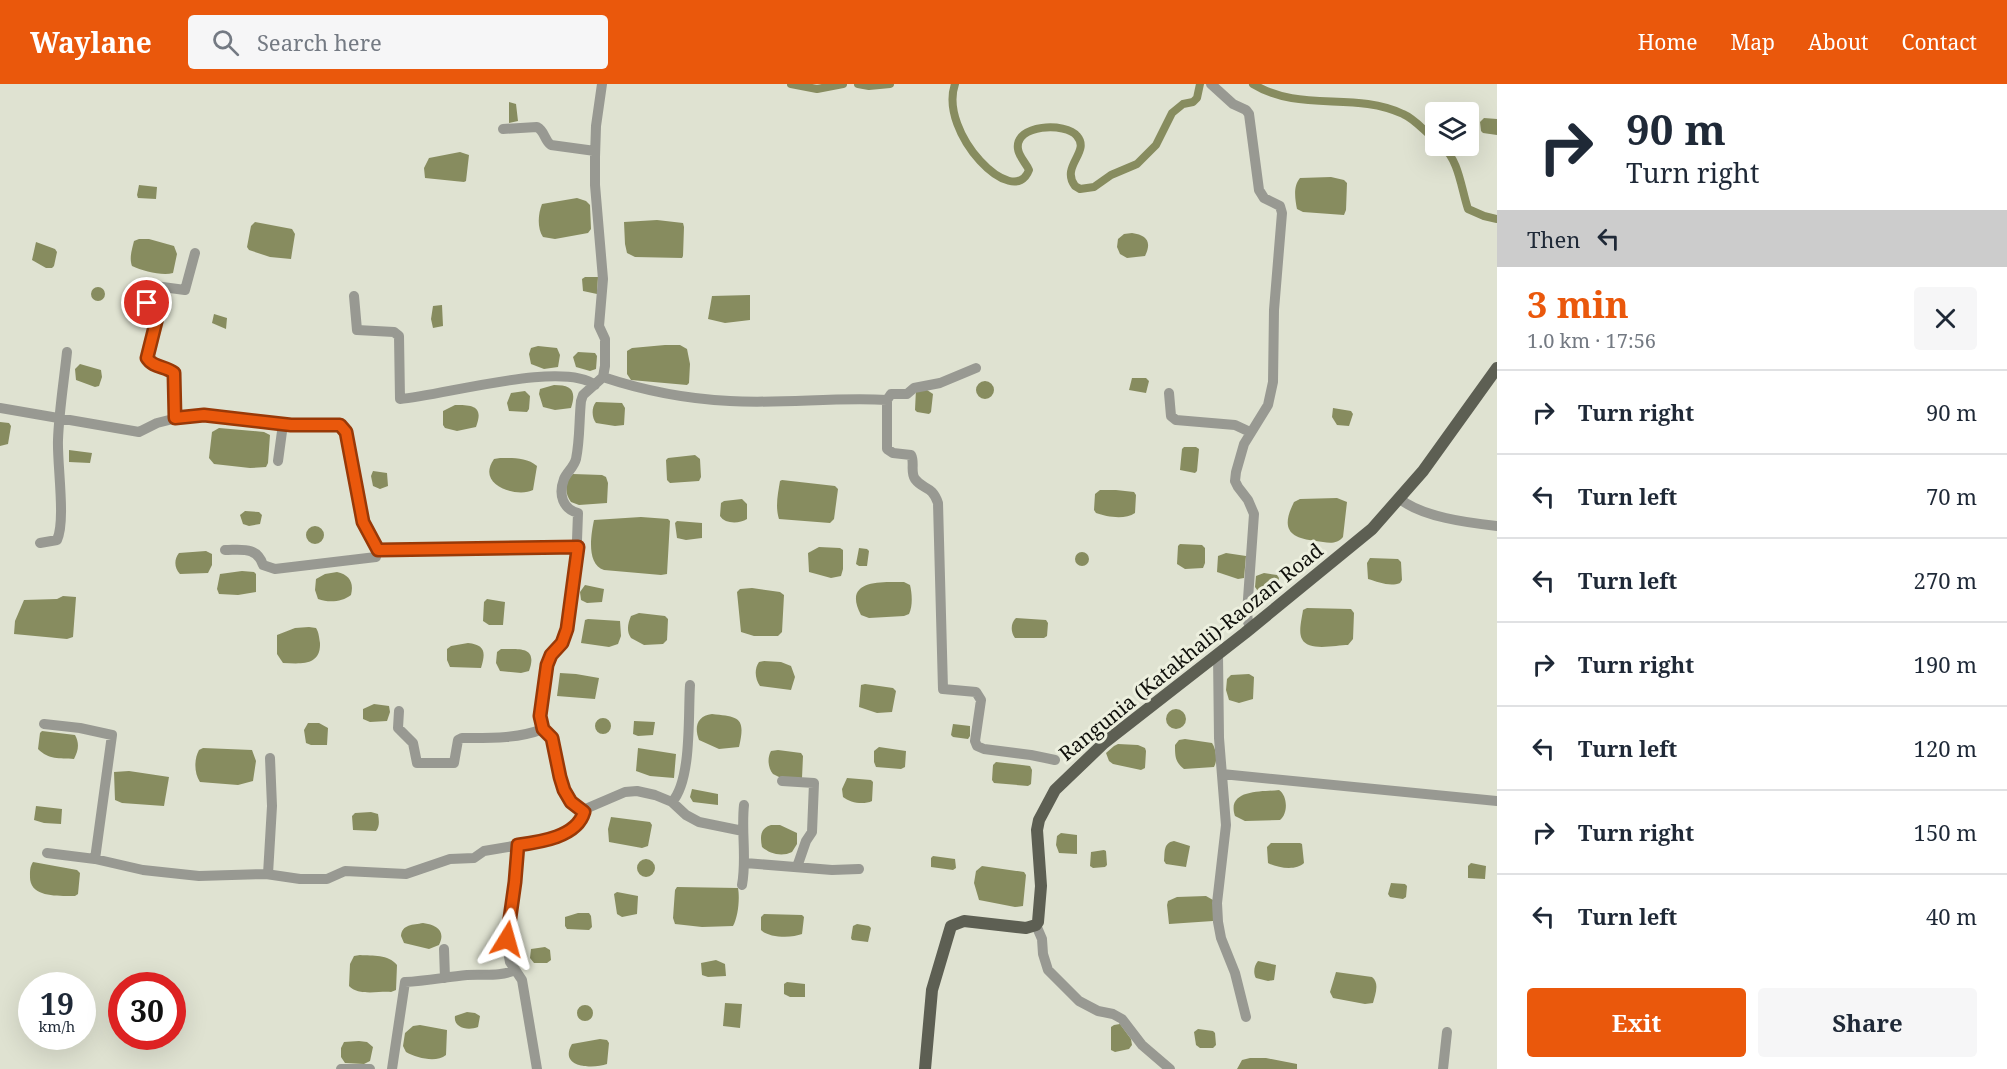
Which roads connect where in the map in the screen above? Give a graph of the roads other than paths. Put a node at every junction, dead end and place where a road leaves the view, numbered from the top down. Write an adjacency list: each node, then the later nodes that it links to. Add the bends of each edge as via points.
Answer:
1 (602, 84): 4 (street)
2 (1211, 84): 17 (street, via 1249,114 1259,190 1264,198 1280,206 1282,213 1273,382 1268,405)
3 (503, 129): 4 (street, via 537,127 551,146)
4 (595, 151): 10 (street, via 604,291 599,326 606,351)
5 (195, 253): 15 (street, via 185,290 155,286 147,303 157,318 147,358 174,373)
6 (354, 296): 10 (street, via 357,330 394,332 399,336 400,399 521,379)
7 (68, 352): 14 (street)
8 (976, 368): 12 (street, via 940,383 914,388 907,394 891,394)
9 (1497, 368): 19 (main road, Rangunia (Katakhali)-Raozan Road)
10 (599, 381): 12 (street, via 657,393 730,401); 22 (street, via 581,401 575,461 562,486 567,510 578,513)
11 (1169, 393): 17 (street, via 1171,416 1176,420 1235,425)
12 (887, 400): 32 (street, via 887,449 911,455 916,480 932,490 938,503 943,689 979,694 977,746)
13 (0, 408): 14 (street)
14 (60, 418): 15 (street, via 139,432); 21 (street, via 59,538)
15 (175, 418): 16 (street, via 204,415)
16 (283, 424): 18 (street); 24 (street, via 340,425 346,432 363,522)
17 (1250, 432): 25 (street, via 1238,459 1235,481 1254,514 1247,613)
18 (278, 461)
19 (1400, 498): 20 (street, via 1441,517); 25 (main road, Rangunia (Katakhali)-Raozan Road, via 1372,529)
20 (1497, 526)
21 (40, 543)
22 (578, 547): 24 (street); 30 (street, via 567,629 547,665 540,716)
23 (225, 550): 24 (street, via 247,549 259,554 263,565 275,568 372,558)
24 (378, 550)
25 (1251, 629): 26 (main road, Rangunia (Katakhali)-Raozan Road)
26 (1218, 655): 33 (street); 48 (main road, Rangunia (Katakhali)-Raozan Road, via 1104,743 1055,790 1037,830 1041,886)
27 (690, 685): 36 (street, via 686,760 678,796)
28 (399, 711): 30 (street, via 398,728 413,743 417,763 454,763 458,740 462,738 532,734)
29 (44, 724): 42 (street, via 112,735)
30 (543, 729): 38 (street, via 552,738 564,790 571,802)
31 (270, 758): 46 (street)
32 (1055, 760)
33 (1222, 774): 35 (street); 52 (street, via 1226,825 1218,922)
34 (782, 781): 44 (street, via 814,783 813,832)
35 (1497, 801)
36 (672, 802): 38 (street, via 655,795 625,792); 39 (street, via 699,822)
37 (744, 806): 39 (street)
38 (583, 810): 40 (street, via 573,829)
39 (743, 831): 43 (street)
40 (518, 845): 46 (street, via 484,850 474,858 450,860 406,874 345,871 327,879 300,879); 50 (street, via 507,939)
41 (46, 853): 42 (street)
42 (94, 860): 46 (street, via 199,876)
43 (745, 863): 44 (street); 47 (street)
44 (797, 867): 45 (street)
45 (858, 869)
46 (268, 874)
47 (742, 885)
48 (1036, 925): 58 (main road, via 1026,928 964,921 951,926 932,990); 59 (street, via 1048,970 1079,1001 1122,1019 1142,1045)
49 (444, 949): 51 (street)
50 (515, 970): 51 (street); 57 (street, via 522,980)
51 (445, 978): 56 (street, via 405,982)
52 (1246, 1017)
53 (1448, 1032): 60 (street)
54 (341, 1069): 55 (street)
55 (370, 1069)
56 (392, 1069)
57 (537, 1069)
58 (925, 1069)
59 (1170, 1069)
60 (1443, 1069)

